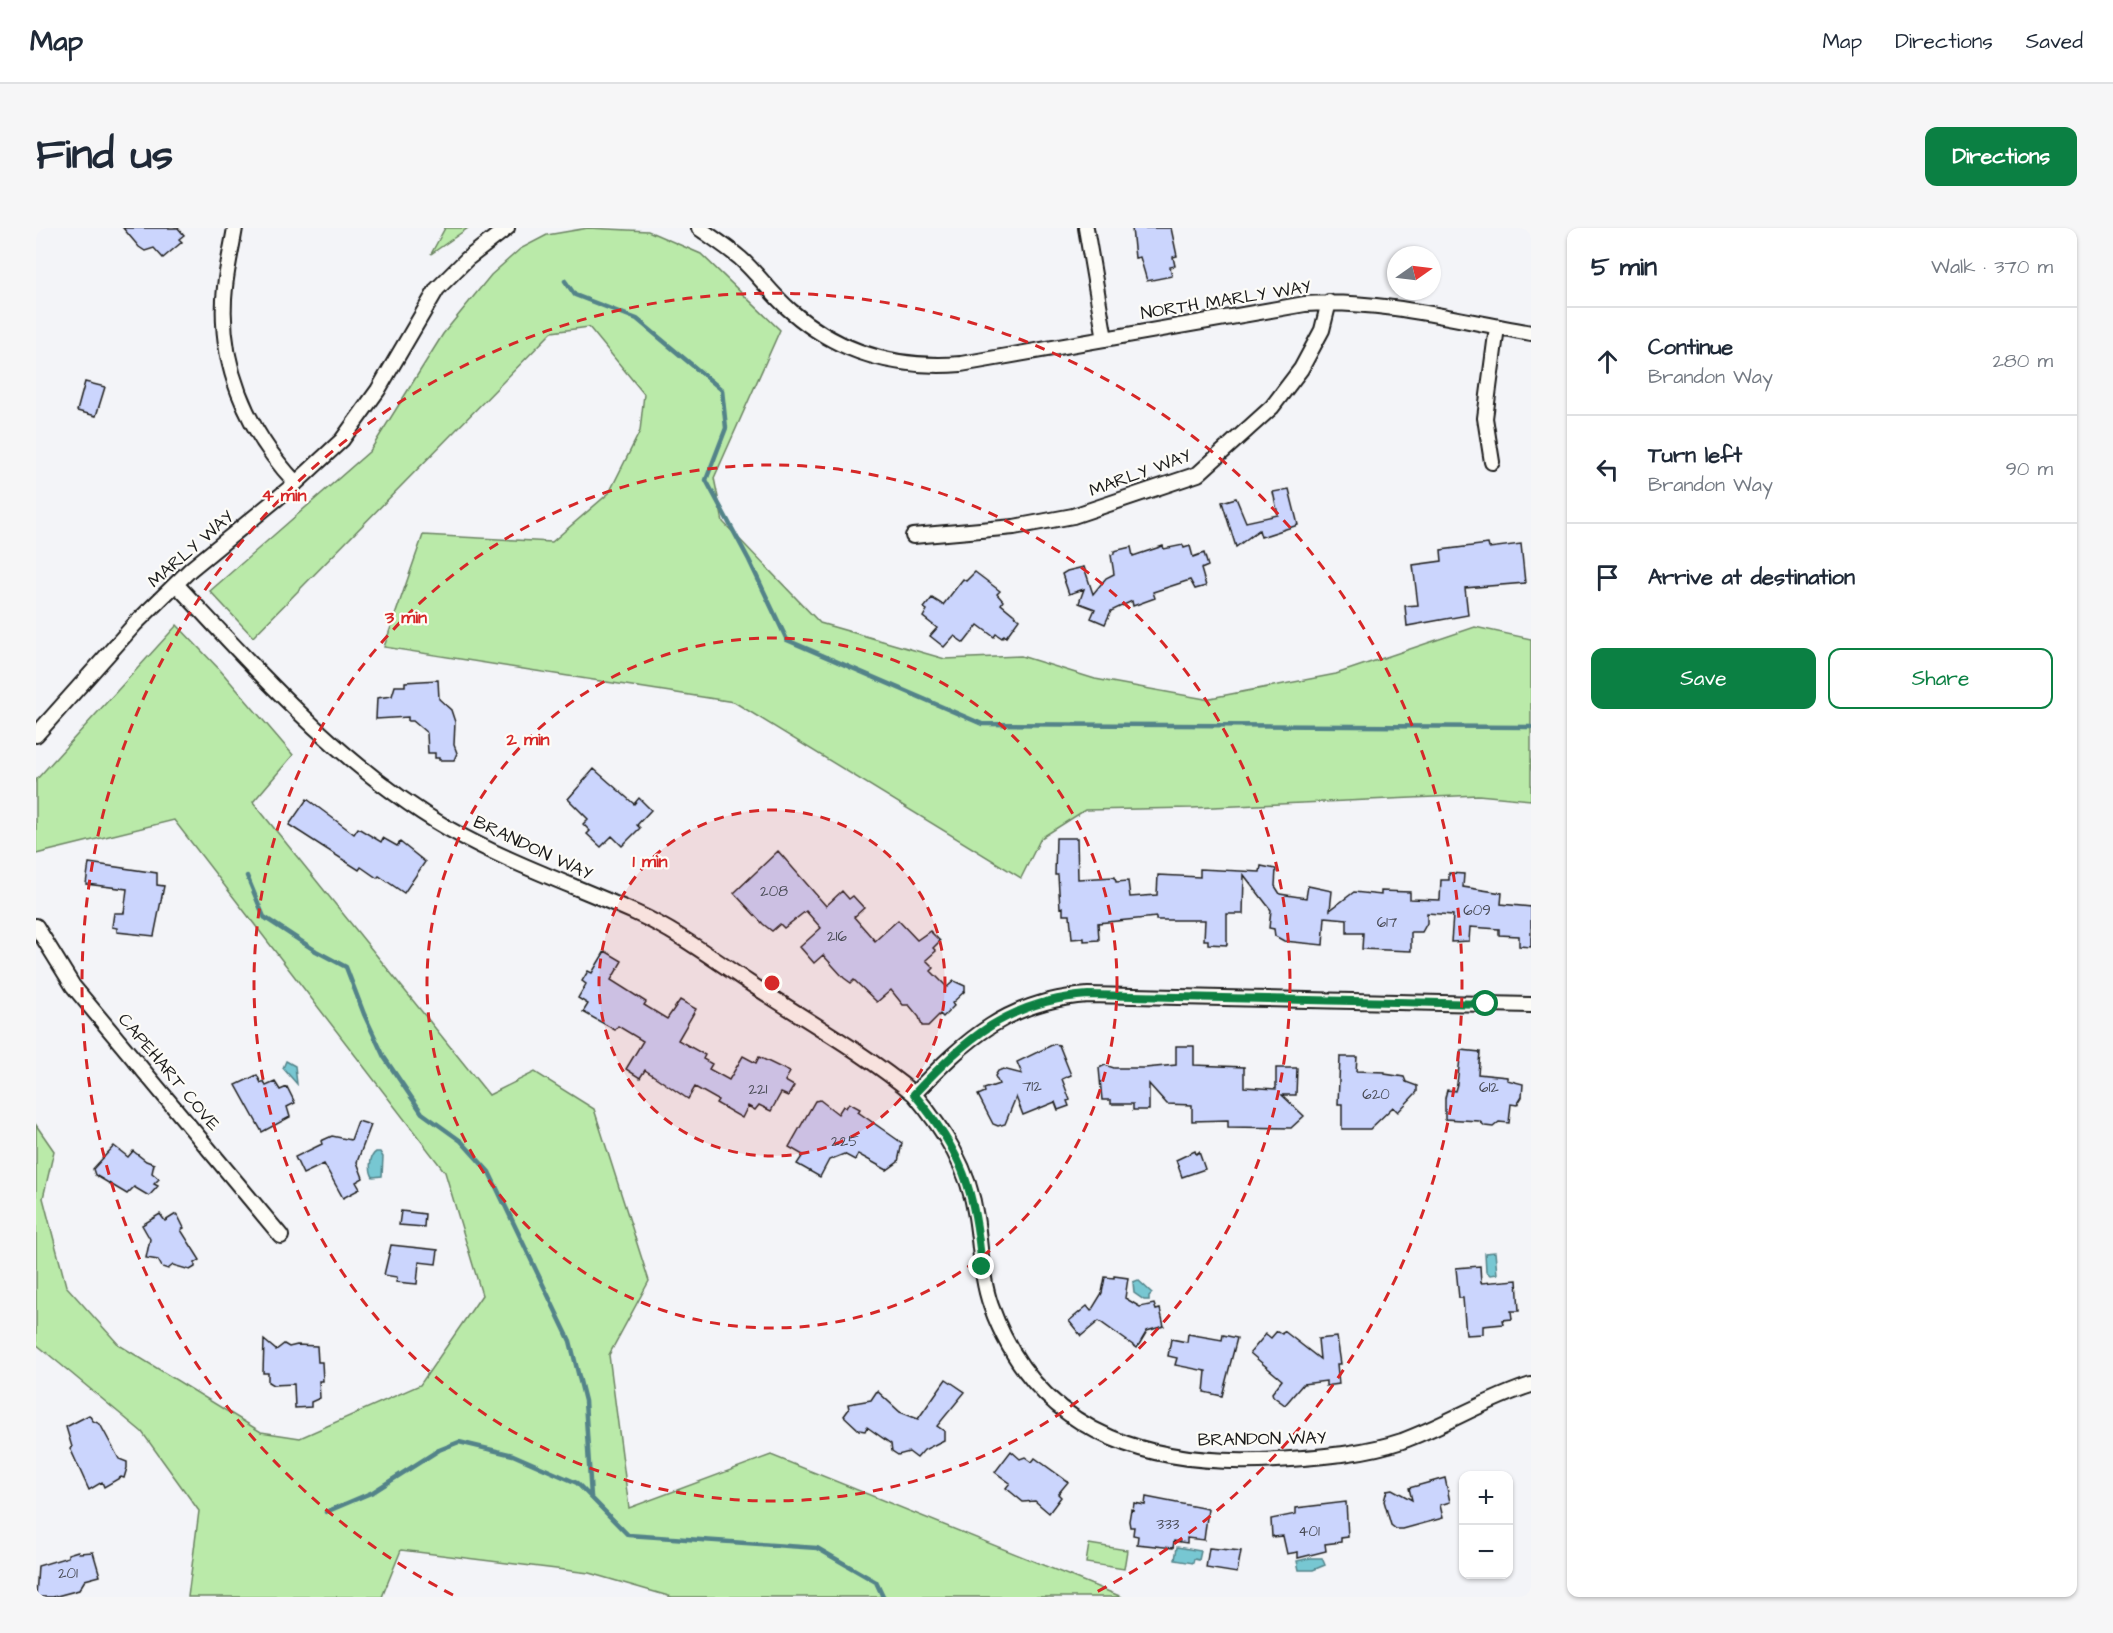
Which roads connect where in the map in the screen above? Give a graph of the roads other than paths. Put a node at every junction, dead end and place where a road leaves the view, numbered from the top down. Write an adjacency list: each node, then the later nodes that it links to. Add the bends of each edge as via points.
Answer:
1 (235, 228): 10 (street, via 225,286 227,352 247,414 263,443)
2 (507, 228): 10 (street, MARLY WAY, via 437,289 378,390 342,440)
3 (699, 228): 8 (street, via 740,258 804,322 847,347 892,362 961,364)
4 (1086, 228): 8 (street)
5 (1329, 302): 6 (street, NORTH MARLY WAY); 8 (street, NORTH MARLY WAY); 11 (street, MARLY WAY, via 1322,330 1301,369 1272,407 1198,474 1074,516 1014,527)
6 (1497, 327): 7 (street, NORTH MARLY WAY); 9 (street, via 1485,418)
7 (1531, 333)
8 (1105, 339)
9 (1492, 462)
10 (296, 483): 12 (street, MARLY WAY)
11 (913, 536)
12 (176, 584): 13 (street, MARLY WAY); 16 (street, BRANDON WAY, via 289,704 392,792 450,829 543,876 638,914 672,933 863,1055)
13 (36, 735)
14 (36, 926): 17 (street, CAPEHART COVE, via 73,986)
15 (1531, 1005): 16 (street, via 1063,997 1028,1006 991,1024 966,1042)
16 (914, 1094): 18 (street, BRANDON WAY, via 947,1137 963,1168 975,1211 991,1306 1011,1349 1037,1386 1068,1416 1103,1436 1165,1455 1207,1462 1351,1454 1402,1441)
17 (281, 1236)
18 (1531, 1385)

